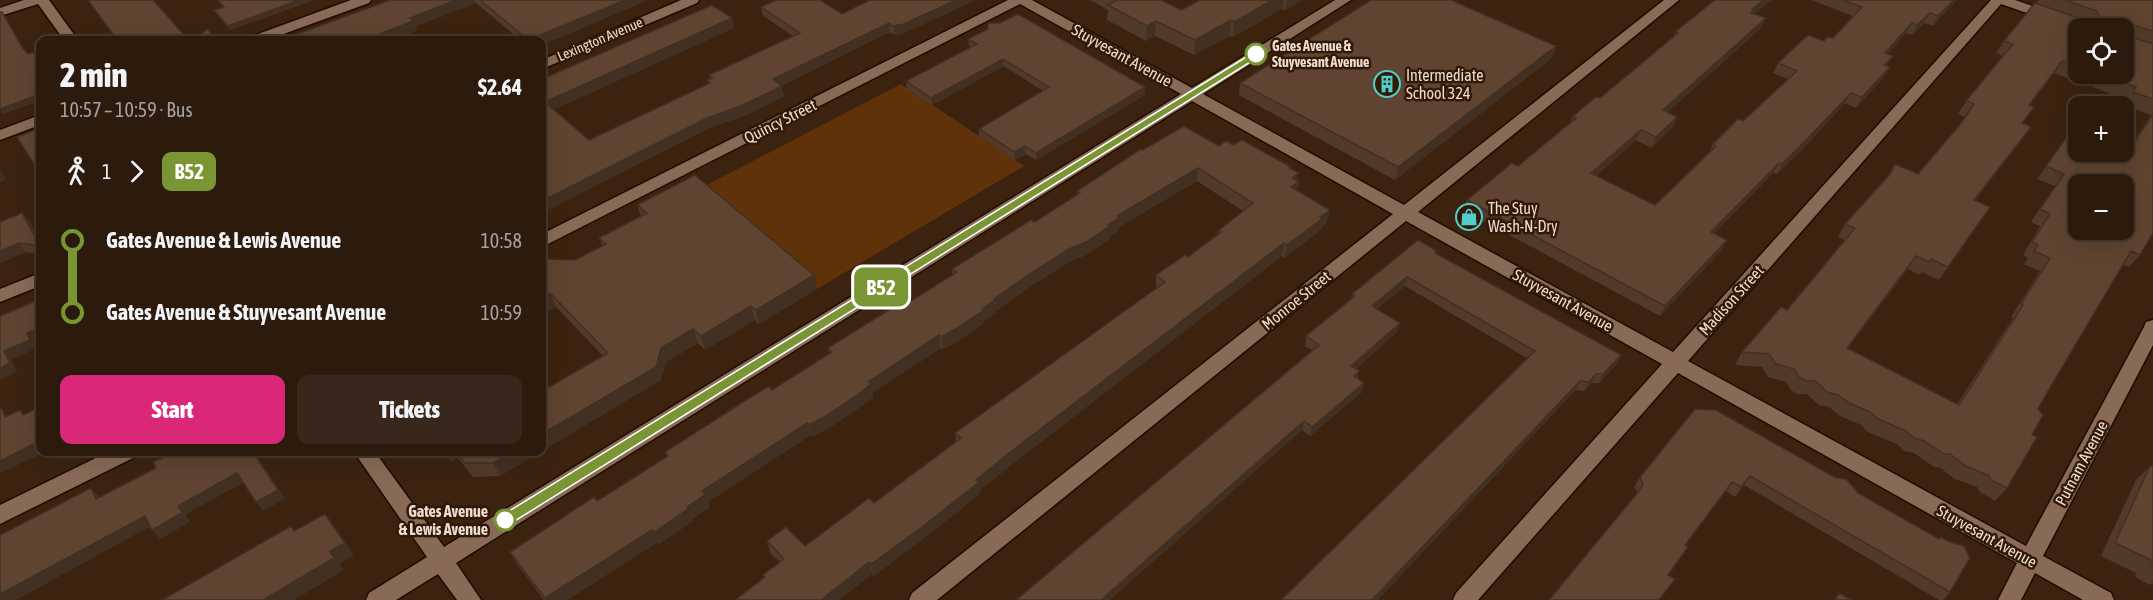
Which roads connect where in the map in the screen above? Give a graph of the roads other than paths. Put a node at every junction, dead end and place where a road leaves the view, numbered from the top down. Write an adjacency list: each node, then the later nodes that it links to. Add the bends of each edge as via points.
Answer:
1 (40, 0): 8 (street); 10 (street)
2 (364, 0): 11 (street)
3 (692, 0): 12 (street, Lexington Avenue)
4 (1020, 0): 13 (street, Stuyvesant Avenue); 17 (street, Quincy Street)
5 (1344, 0): 13 (street)
6 (1672, 0): 16 (street, Monroe Street)
7 (2000, 0): 9 (street); 21 (street, Madison Street)
8 (0, 12)
9 (2068, 23)
10 (68, 36)
11 (266, 36)
12 (546, 63)
13 (1192, 94): 16 (street, Stuyvesant Avenue); 25 (street)
14 (36, 122): 15 (street)
15 (0, 135)
16 (1406, 213): 21 (street, Stuyvesant Avenue); 29 (street, Monroe Street)
17 (546, 239)
18 (36, 281): 19 (street)
19 (0, 296)
20 (2153, 327): 26 (street, Putnam Avenue)
21 (1676, 363): 26 (street, Stuyvesant Avenue); 30 (street, Madison Street)
22 (118, 456): 24 (street)
23 (367, 456): 25 (street)
24 (0, 515)
25 (442, 560): 27 (street); 28 (street)
26 (2030, 560): 31 (street, Putnam Avenue); 32 (street, Stuyvesant Avenue)
27 (377, 600)
28 (470, 600)
29 (920, 600)
30 (1464, 600)
31 (2009, 600)
32 (2103, 600)

